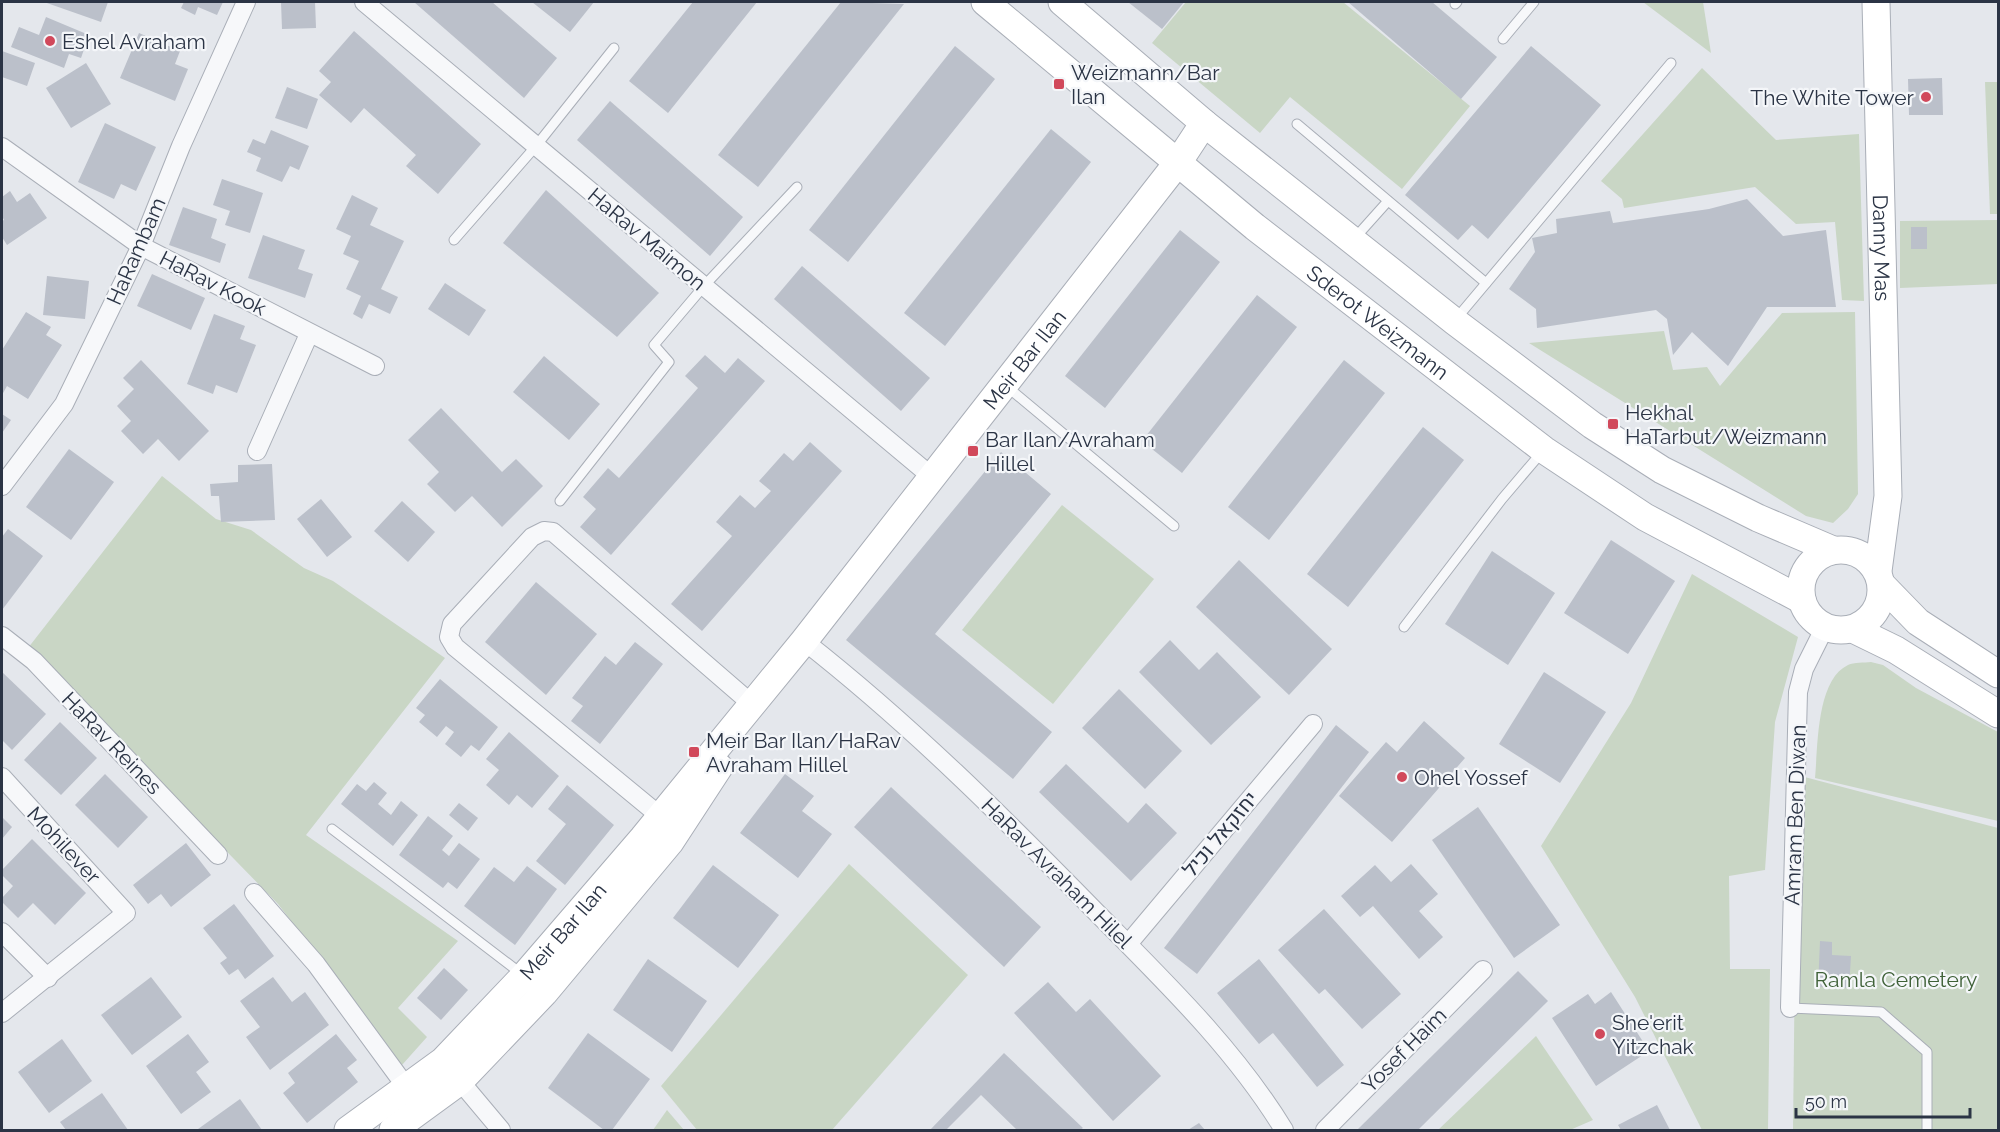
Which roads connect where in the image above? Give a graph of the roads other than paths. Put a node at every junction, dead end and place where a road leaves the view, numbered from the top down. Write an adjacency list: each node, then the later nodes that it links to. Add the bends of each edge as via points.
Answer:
1 (246, 2): 19 (street, HaRambam)
2 (364, 2): 12 (street, HaRav Maimon)
3 (985, 2): 14 (street, Sderot Weizmann)
4 (1062, 2): 10 (street)
5 (1534, 2): 7 (lane)
6 (1876, 2): 30 (street, Danny Mas)
7 (1503, 39)
8 (614, 48): 12 (lane)
9 (1671, 63): 20 (lane)
10 (1204, 123): 14 (street, Meir Bar Ilan); 18 (street)
11 (1297, 124): 16 (lane)
12 (536, 146): 17 (lane); 21 (street, HaRav Maimon)
13 (2, 147): 19 (street, HaRav Kook)
14 (1179, 161): 25 (street, Meir Bar Ilan); 26 (street, Sderot Weizmann, via 1324,283)
15 (797, 187): 21 (lane)
16 (1388, 201): 18 (lane); 20 (lane)
17 (454, 240)
18 (1352, 241): 22 (street)
19 (141, 246): 23 (street, HaRav Kook); 29 (street, HaRambam, via 64,404)
20 (1486, 283): 22 (lane)
21 (704, 286): 28 (street, HaRav Maimon); 31 (lane, via 654,345 669,362)
22 (1454, 321): 33 (street, via 1592,425 1662,470 1758,518)
23 (309, 334): 24 (street, HaRav Kook); 27 (street)
24 (375, 366)
25 (1004, 384): 28 (street, Meir Bar Ilan); 32 (lane)
26 (1544, 450): 35 (street, Sderot Weizmann, via 1645,517); 36 (lane)
27 (257, 451)
28 (931, 476): 40 (street, Meir Bar Ilan)
29 (2, 486)
30 (1888, 496): 33 (street, Danny Mas, via 1869,532); 34 (street, Danny Mas)
31 (560, 501)
32 (1174, 526)
33 (1840, 550): 34 (street, via 1865,557); 35 (street, via 1810,563 1801,587)
34 (1880, 578): 38 (street, via 1882,597 1872,617); 41 (street, via 1918,622)
35 (1802, 600): 37 (street, via 1815,621)
36 (1404, 627)
37 (1825, 627): 38 (street); 55 (street, Amram Ben Diwan, via 1804,669 1798,692)
38 (1853, 629): 43 (street, via 1896,650)
39 (2, 636): 48 (street, HaRav Reines, via 34,661)
40 (804, 641): 42 (street, Meir Bar Ilan); 51 (street, HaRav Avraham Hilel, via 937,753)
41 (1998, 674)
42 (753, 705): 46 (street, Meir Bar Ilan); 46 (street, via 553,532 544,531 532,537 452,624 449,637 455,647); 57 (street, Meir Bar Ilan, via 670,842 544,993)
43 (1998, 714)
44 (1313, 724): 51 (street, יחזקאל וכיל)
45 (2, 777): 54 (street, Mohilever, via 126,913)
46 (660, 816): 53 (street, Meir Bar Ilan)
47 (332, 829): 53 (lane)
48 (218, 855)
49 (254, 893): 58 (street, via 316,964)
50 (2, 932): 54 (street)
51 (1128, 944): 62 (street, HaRav Avraham Hilel, via 1206,1024)
52 (1483, 970): 63 (street, Yosef Haim)
53 (524, 976): 57 (street, Meir Bar Ilan)
54 (48, 978): 56 (street)
55 (1790, 1008): 64 (lane, via 1881,1012 1927,1052)
56 (2, 1013)
57 (451, 1071): 58 (street, Meir Bar Ilan); 60 (street, Meir Bar Ilan); 61 (street)
58 (407, 1088): 59 (street, Meir Bar Ilan)
59 (348, 1131)
60 (393, 1131)
61 (501, 1131)
62 (1284, 1131)
63 (1325, 1131)
64 (1927, 1131)

